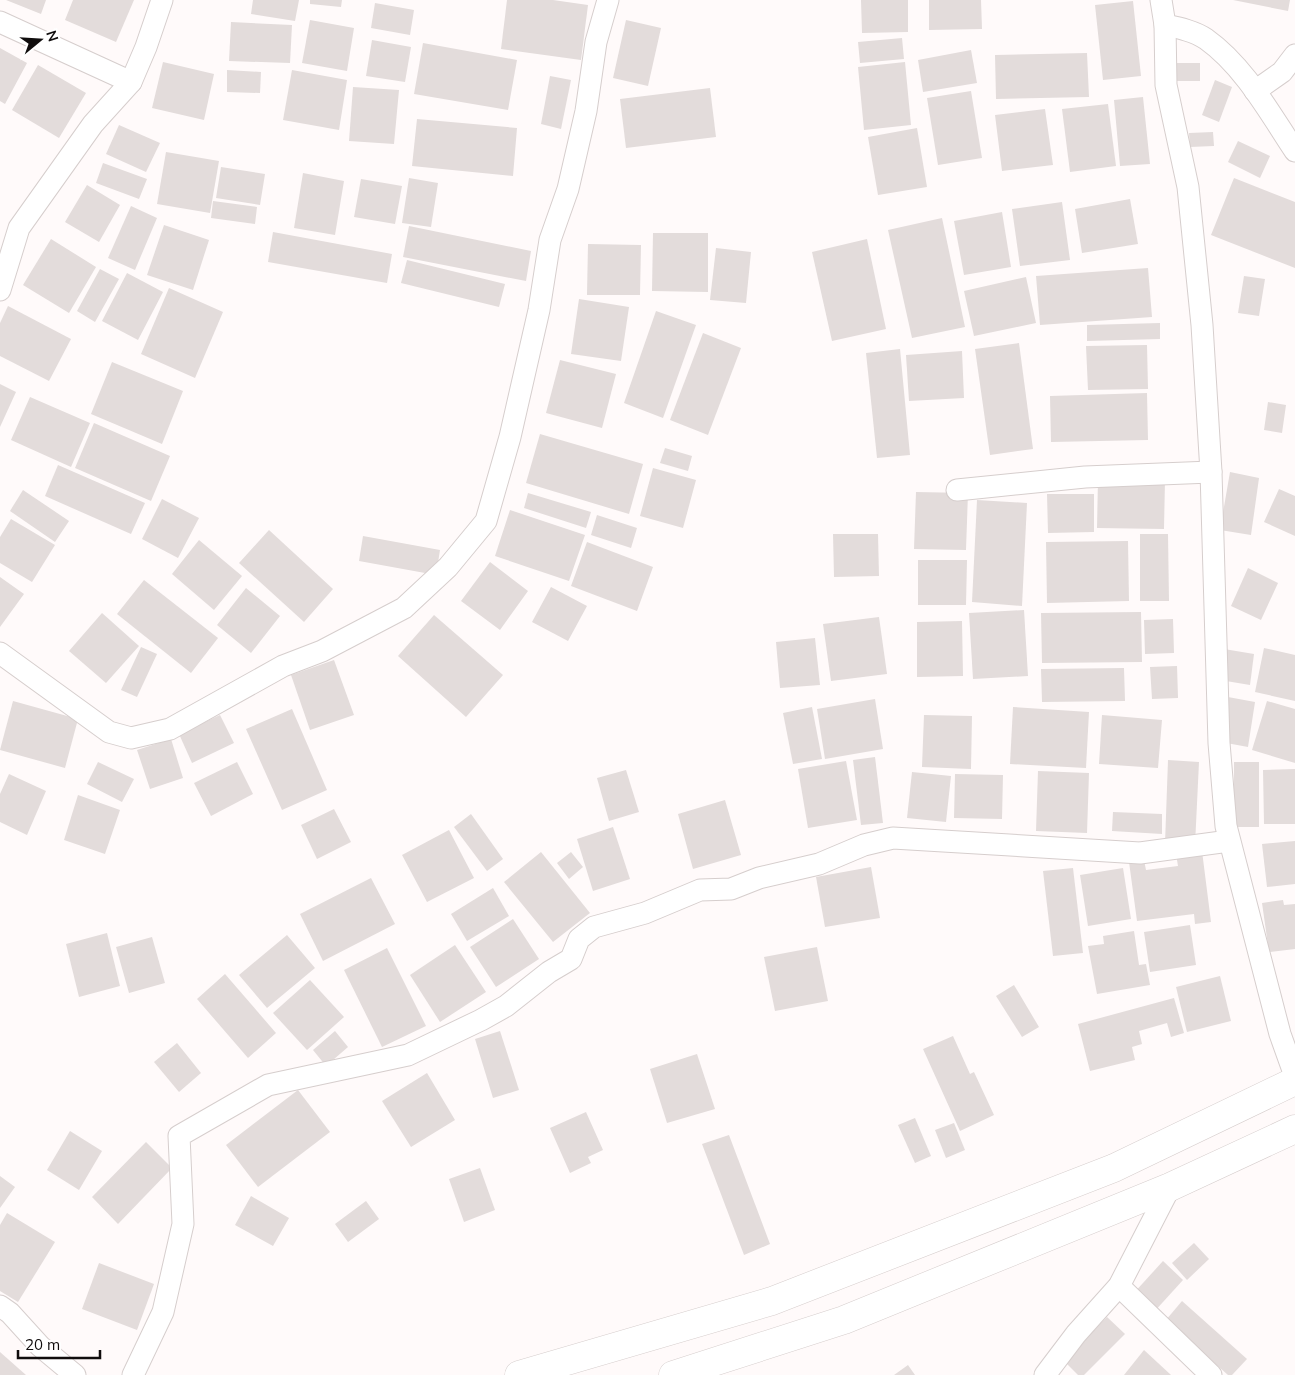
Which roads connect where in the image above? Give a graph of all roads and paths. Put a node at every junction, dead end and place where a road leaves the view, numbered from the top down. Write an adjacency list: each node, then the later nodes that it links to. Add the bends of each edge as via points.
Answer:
1 (162, 0): 7 (street)
2 (608, 0): 13 (street, via 596,42 586,110 568,189 550,240 539,310 510,437 486,521 448,567 404,608 322,651 283,666 170,729 131,738 109,732)
3 (1162, 0): 5 (street)
4 (0, 22): 7 (street)
5 (1166, 25): 8 (street, via 1205,38 1233,64); 11 (street, via 1166,85 1188,187 1202,325)
6 (1295, 55): 8 (street, via 1282,72)
7 (131, 82): 10 (street, via 93,124 19,228)
8 (1255, 91): 9 (street)
9 (1295, 150)
10 (0, 290)
11 (1211, 472): 12 (street, via 1085,477); 14 (street, via 1219,743)
12 (957, 490)
13 (0, 653)
14 (1229, 841): 15 (street, via 1280,1034); 22 (street, via 1140,853 893,838 864,845 819,864 759,878 732,889 700,890 645,913 594,927 579,939 571,959 481,1020 408,1055 268,1085 179,1136 183,1224 163,1312)
15 (1295, 1076)
16 (1295, 1081): 23 (main road, via 1114,1168 772,1301)
17 (1295, 1129): 18 (main road)
18 (1170, 1187): 19 (street); 24 (main road, via 844,1320)
19 (1119, 1286): 25 (street); 26 (street)
20 (0, 1306): 21 (street)
21 (75, 1375)
22 (133, 1375)
23 (520, 1375)
24 (673, 1375)
25 (1045, 1375)
26 (1211, 1375)

